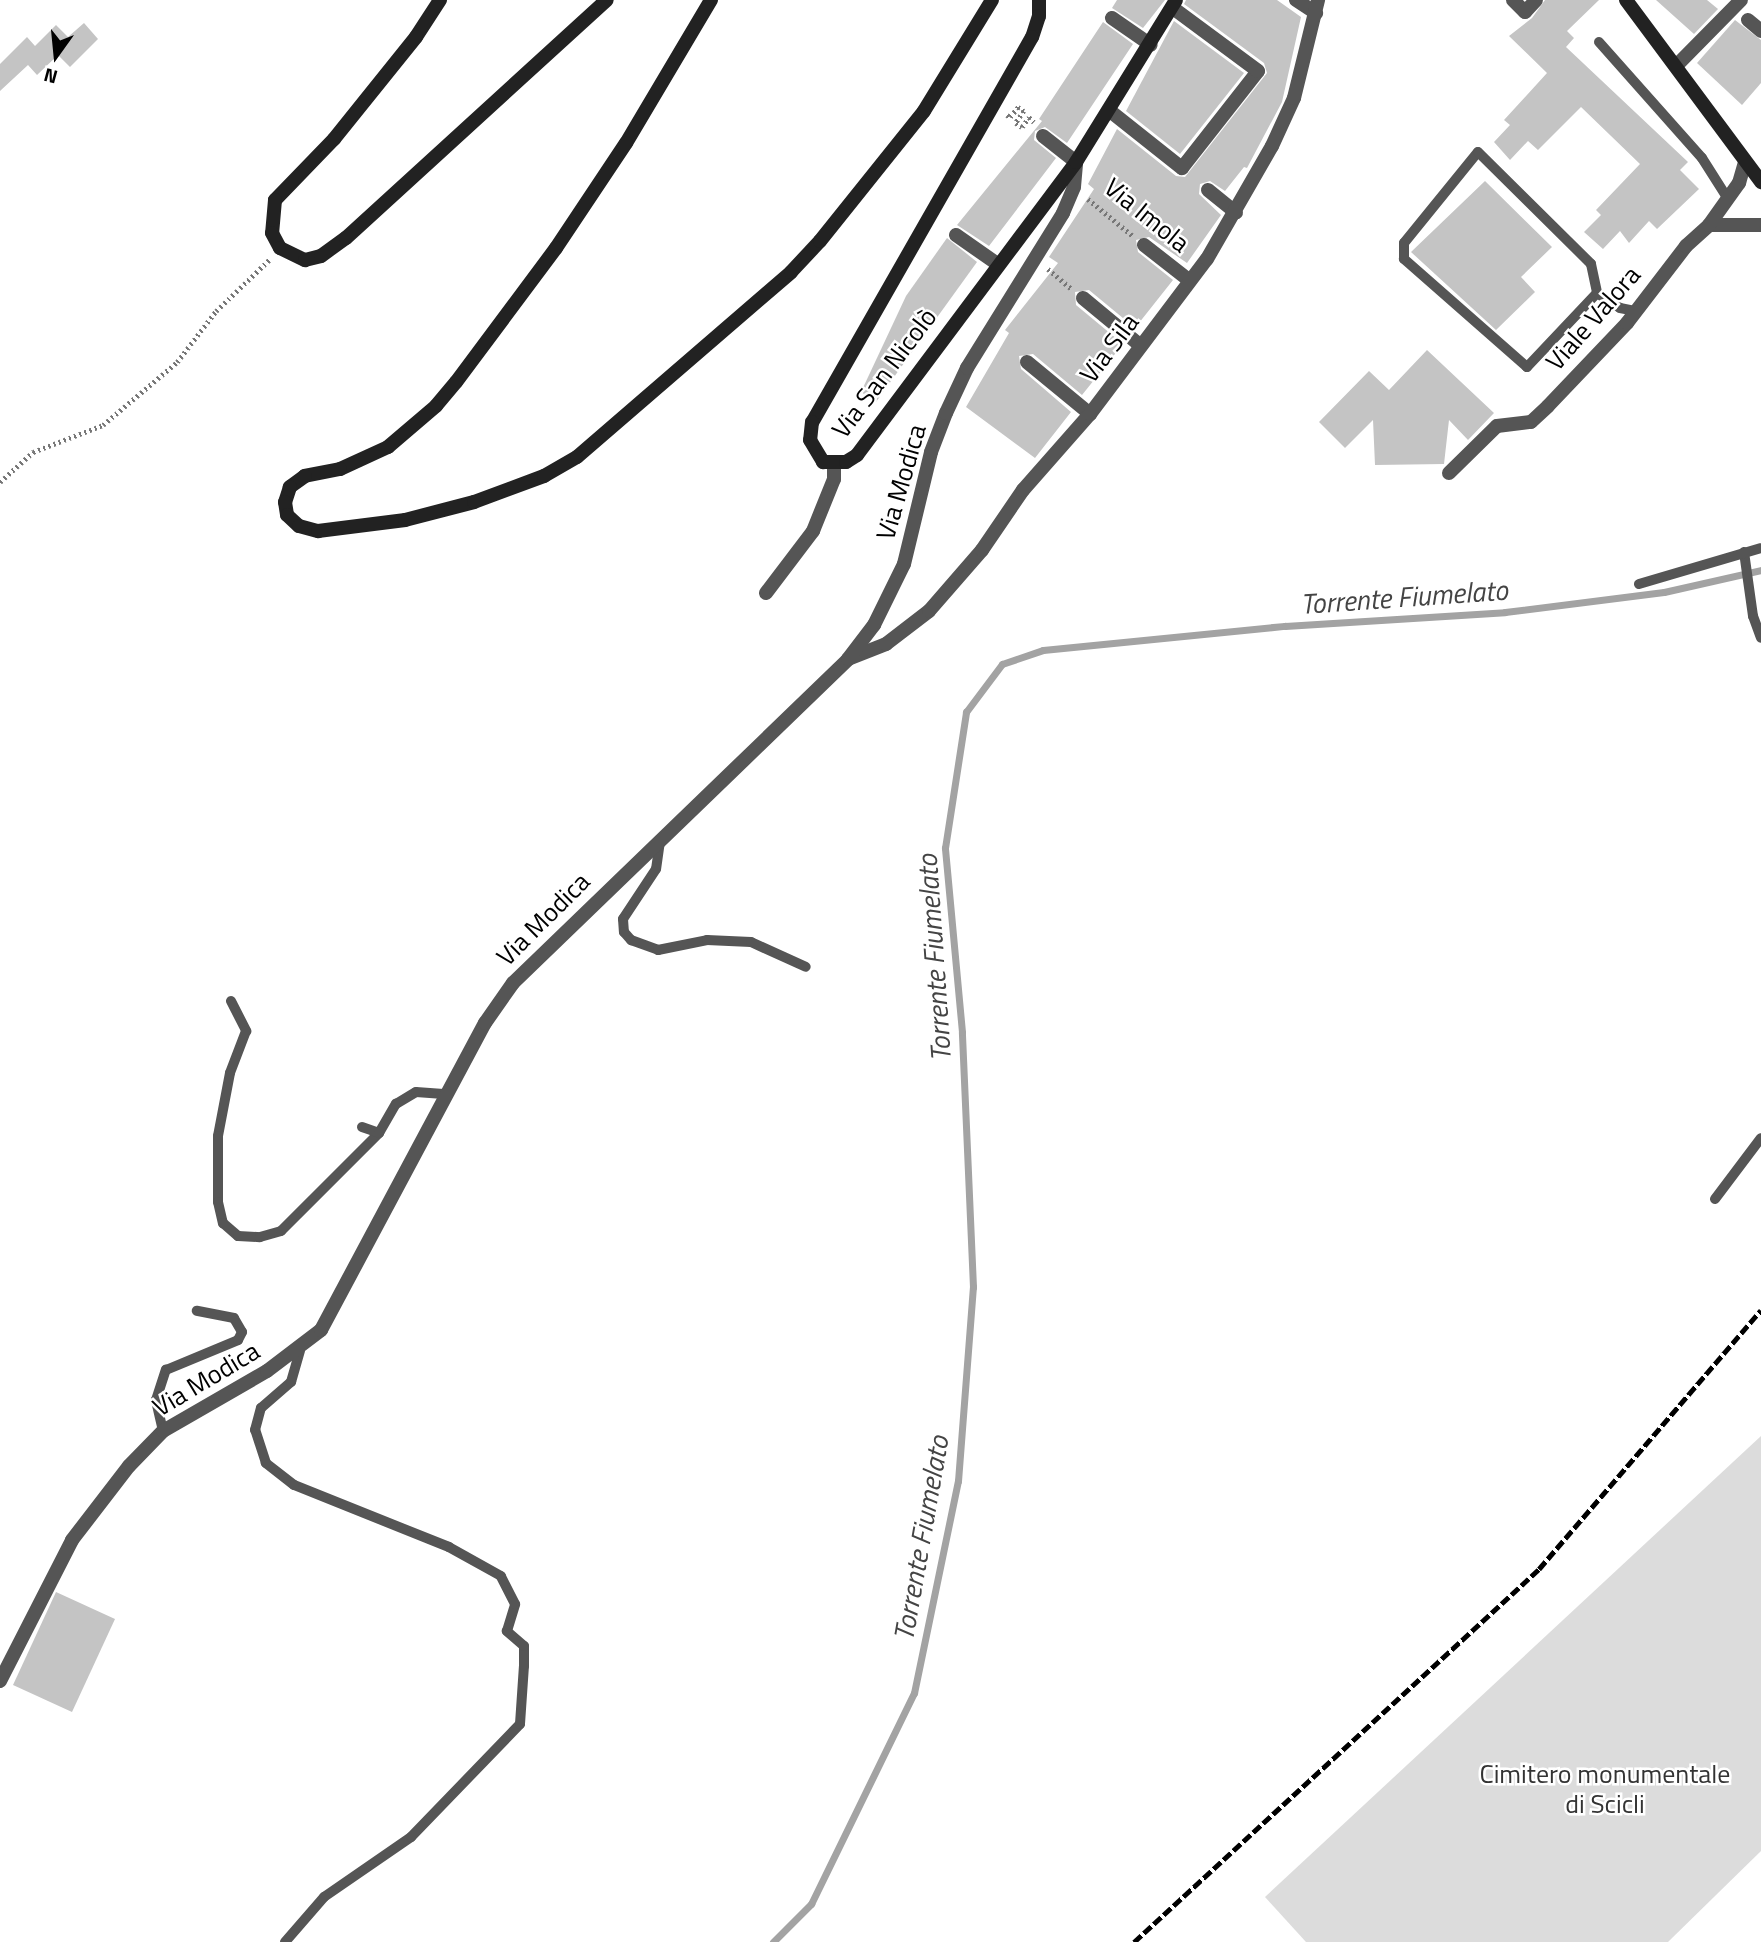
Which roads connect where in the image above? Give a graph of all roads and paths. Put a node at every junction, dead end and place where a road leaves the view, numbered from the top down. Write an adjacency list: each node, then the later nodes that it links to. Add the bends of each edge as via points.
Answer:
1 (440, 0): 34 (main road, via 334,139 275,200 272,233)
2 (607, 0): 34 (main road, via 346,238 321,256 305,260)
3 (711, 0): 4 (main road, via 626,144 556,248 436,406 364,460 305,476 290,487 287,515 299,526 318,531 359,528 474,502 544,476 577,457 820,242 924,111)
4 (992, 0)
5 (1038, 0): 44 (main road, Via San Nicolò, via 1039,16 1032,37 812,422 810,440 815,453 823,462)
6 (1296, 0): 12 (street)
7 (1513, 0): 8 (street, via 1525,12)
8 (1536, 0)
9 (1626, 0): 18 (main road)
10 (1732, 3): 18 (street)
11 (1175, 4): 17 (main road, Via San Nicolò); 19 (street, via 1258,71 1182,168)
12 (1317, 6): 29 (street, Via Sila, via 1294,98)
13 (1112, 18): 17 (street)
14 (1748, 20): 15 (street)
15 (1761, 31)
16 (1599, 42): 28 (lane, via 1702,158)
17 (1151, 45): 19 (main road, Via San Nicolò)
18 (1677, 65): 24 (main road)
19 (1110, 111): 23 (main road, Via San Nicolò)
20 (1010, 117): 21 (path, via 1018,107 1024,111 1016,123 1021,127 1029,117)
21 (1035, 121)
22 (1043, 136): 23 (street)
23 (1076, 162): 26 (street, Via Modica); 36 (main road, Via San Nicolò)
24 (1745, 162): 25 (main road); 28 (street, Viale Valora)
25 (1760, 179)
26 (1074, 187): 33 (path, Via Imola); 35 (street, Via Modica)
27 (1208, 190): 29 (street)
28 (1728, 199): 30 (street, Viale Valora)
29 (1236, 213): 37 (street, Via Sila)
30 (1709, 225): 31 (street); 40 (street, Viale Valora, via 1686,246)
31 (1761, 225)
32 (956, 234): 36 (street)
33 (1144, 245): 37 (street, Via Imola)
34 (280, 248): 46 (path, via 216,312 177,362 103,425 33,452)
35 (1034, 258): 39 (path); 52 (street, Via Modica, via 951,401 931,452 894,588)
36 (996, 264): 44 (main road, Via San Nicolò, via 856,455)
37 (1190, 281): 41 (street, Via Sila)
38 (1597, 293): 38 (lane, via 1591,264 1478,152 1404,243 1404,259 1527,368); 40 (lane, via 1620,308)
39 (1083, 298): 41 (street)
40 (1635, 311): 45 (street, Viale Valora, via 1531,422 1497,426)
41 (1141, 345): 43 (street, Via Sila)
42 (1027, 362): 43 (street)
43 (1090, 414): 52 (street, Via Sila, via 1023,490 982,550 929,611 886,645)
44 (834, 463): 50 (street, via 834,479 813,531)
45 (1450, 473)
46 (0, 482)
47 (1761, 548): 48 (lane)
48 (1744, 552): 49 (lane); 51 (lane, via 1753,616)
49 (1639, 583)
50 (766, 593)
51 (1761, 638)
52 (848, 659): 53 (street, Via Modica)
53 (660, 838): 54 (lane, via 656,869 624,919 624,932 631,940 658,950 707,940 751,942); 56 (street, Via Modica, via 513,983 485,1023)
54 (806, 967)
55 (231, 1000): 58 (lane, via 246,1031 230,1073 218,1136 218,1202 223,1223 230,1230 238,1236 260,1237 281,1231)
56 (447, 1094): 58 (lane, via 416,1092 396,1104); 62 (street, Via Modica, via 338,1305)
57 (362, 1126): 58 (lane)
58 (379, 1133)
59 (1761, 1138): 60 (lane)
60 (1715, 1199)
61 (197, 1311): 63 (lane, via 234,1318 242,1332 238,1340 166,1370 156,1400)
62 (300, 1350): 63 (street, Via Modica); 65 (lane, via 291,1382 261,1408 256,1430 266,1463 294,1485 449,1547 501,1576 515,1604 507,1630 524,1646 524,1666 520,1724 411,1837 324,1897)
63 (163, 1431): 64 (street, Via Modica, via 99,1502 72,1540)
64 (0, 1681)
65 (285, 1942)

